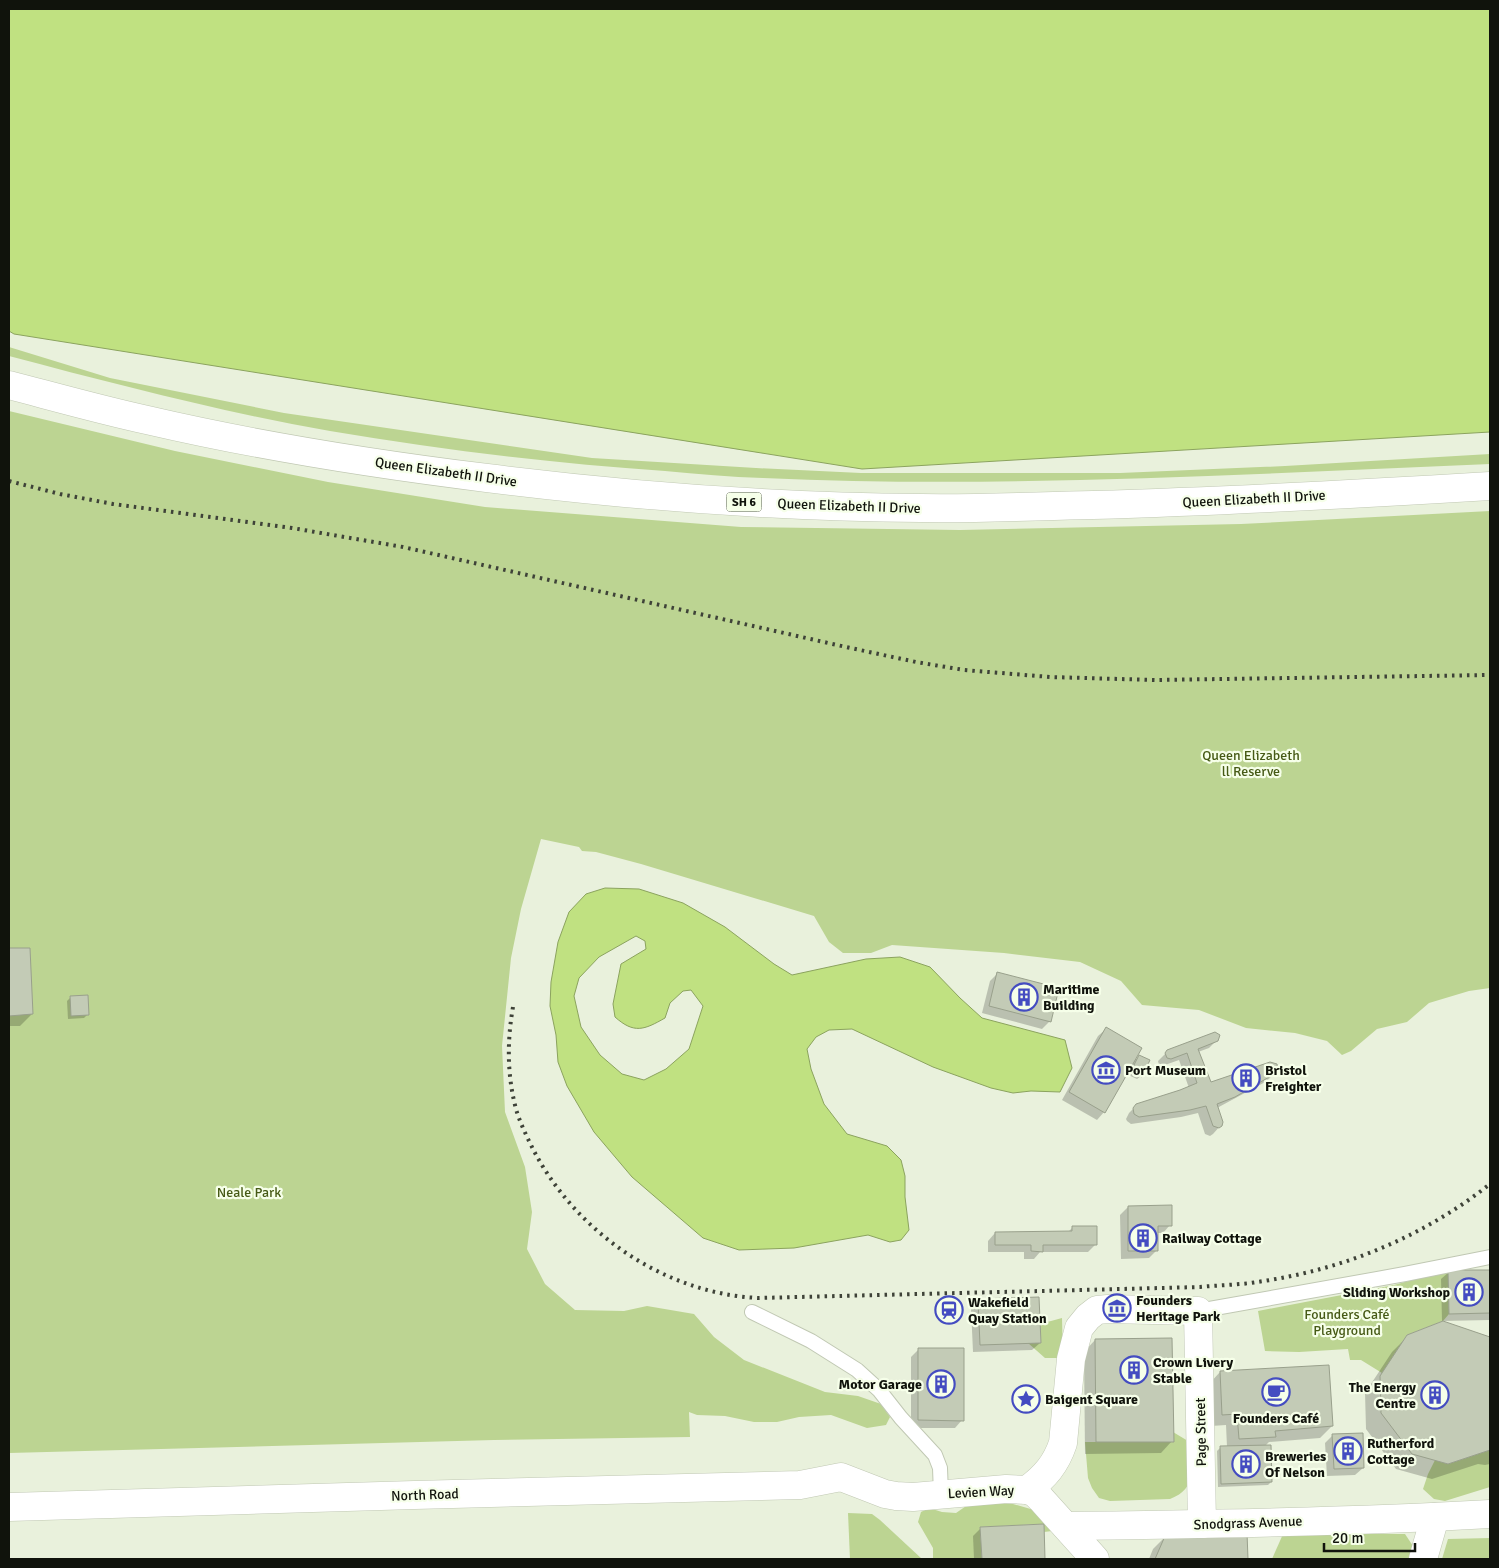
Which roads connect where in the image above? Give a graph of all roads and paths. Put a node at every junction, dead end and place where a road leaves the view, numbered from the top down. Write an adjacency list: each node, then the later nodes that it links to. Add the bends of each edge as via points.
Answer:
1 (9, 385): 2 (main road, Queen Elizabeth II Drive / SH 6, via 145,420 353,460 580,490 692,499 874,507 1006,507 1292,498)
2 (1490, 486)
3 (1490, 1257): 4 (lane)
4 (1198, 1311): 7 (main road, via 1108,1309 1097,1310 1088,1317 1079,1328 1071,1359 1058,1456 1042,1480); 12 (main road, Page Street)
5 (752, 1312): 8 (lane, via 811,1341 857,1370 879,1390 935,1455 940,1468)
6 (841, 1477): 8 (main road, Levien Way, via 884,1494 913,1497); 9 (main road, North Road, via 800,1486)
7 (1027, 1490): 8 (main road, Levien Way); 13 (main road, Levien Way, via 1035,1493)
8 (942, 1494)
9 (9, 1507)
10 (1490, 1514): 11 (main road, Snodgrass Avenue)
11 (1435, 1517): 12 (main road, Snodgrass Avenue); 15 (main road)
12 (1202, 1524): 13 (main road, Snodgrass Avenue)
13 (1066, 1526): 14 (main road, Levien Way)
14 (1095, 1559)
15 (1423, 1559)

